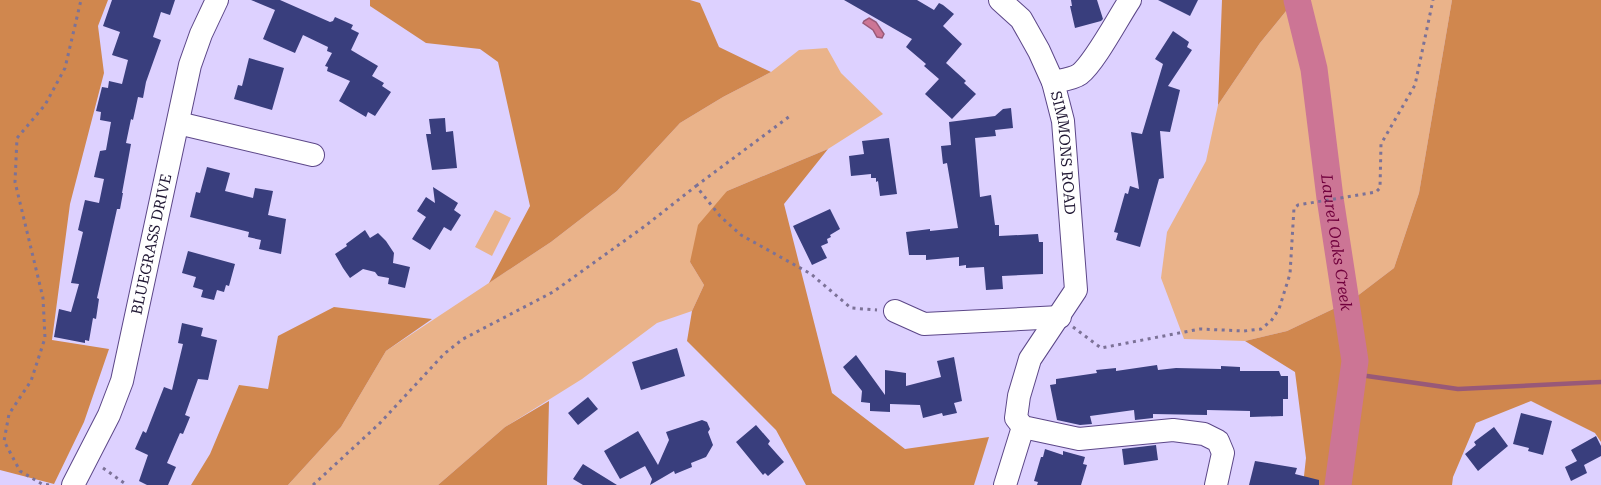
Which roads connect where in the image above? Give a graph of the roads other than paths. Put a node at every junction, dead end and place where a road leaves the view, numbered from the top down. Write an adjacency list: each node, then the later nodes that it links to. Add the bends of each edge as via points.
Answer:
1 (217, 0): 5 (street, BLUEGRASS DRIVE, via 190,65)
2 (1000, 0): 4 (street, SIMMONS ROAD, via 1021,20)
3 (1130, 0): 4 (street, via 1080,74)
4 (1053, 82): 8 (street, SIMMONS ROAD, via 1063,121 1077,290)
5 (178, 123): 6 (street); 10 (street, BLUEGRASS DRIVE, via 122,381 109,416)
6 (313, 155)
7 (895, 311): 8 (street, via 924,324)
8 (1060, 317): 9 (street, SIMMONS ROAD, via 1030,359 1016,418)
9 (1023, 427): 11 (street); 12 (street, via 1079,439 1173,430 1204,434 1218,441 1223,453)
10 (73, 485)
11 (1005, 485)
12 (1216, 485)

